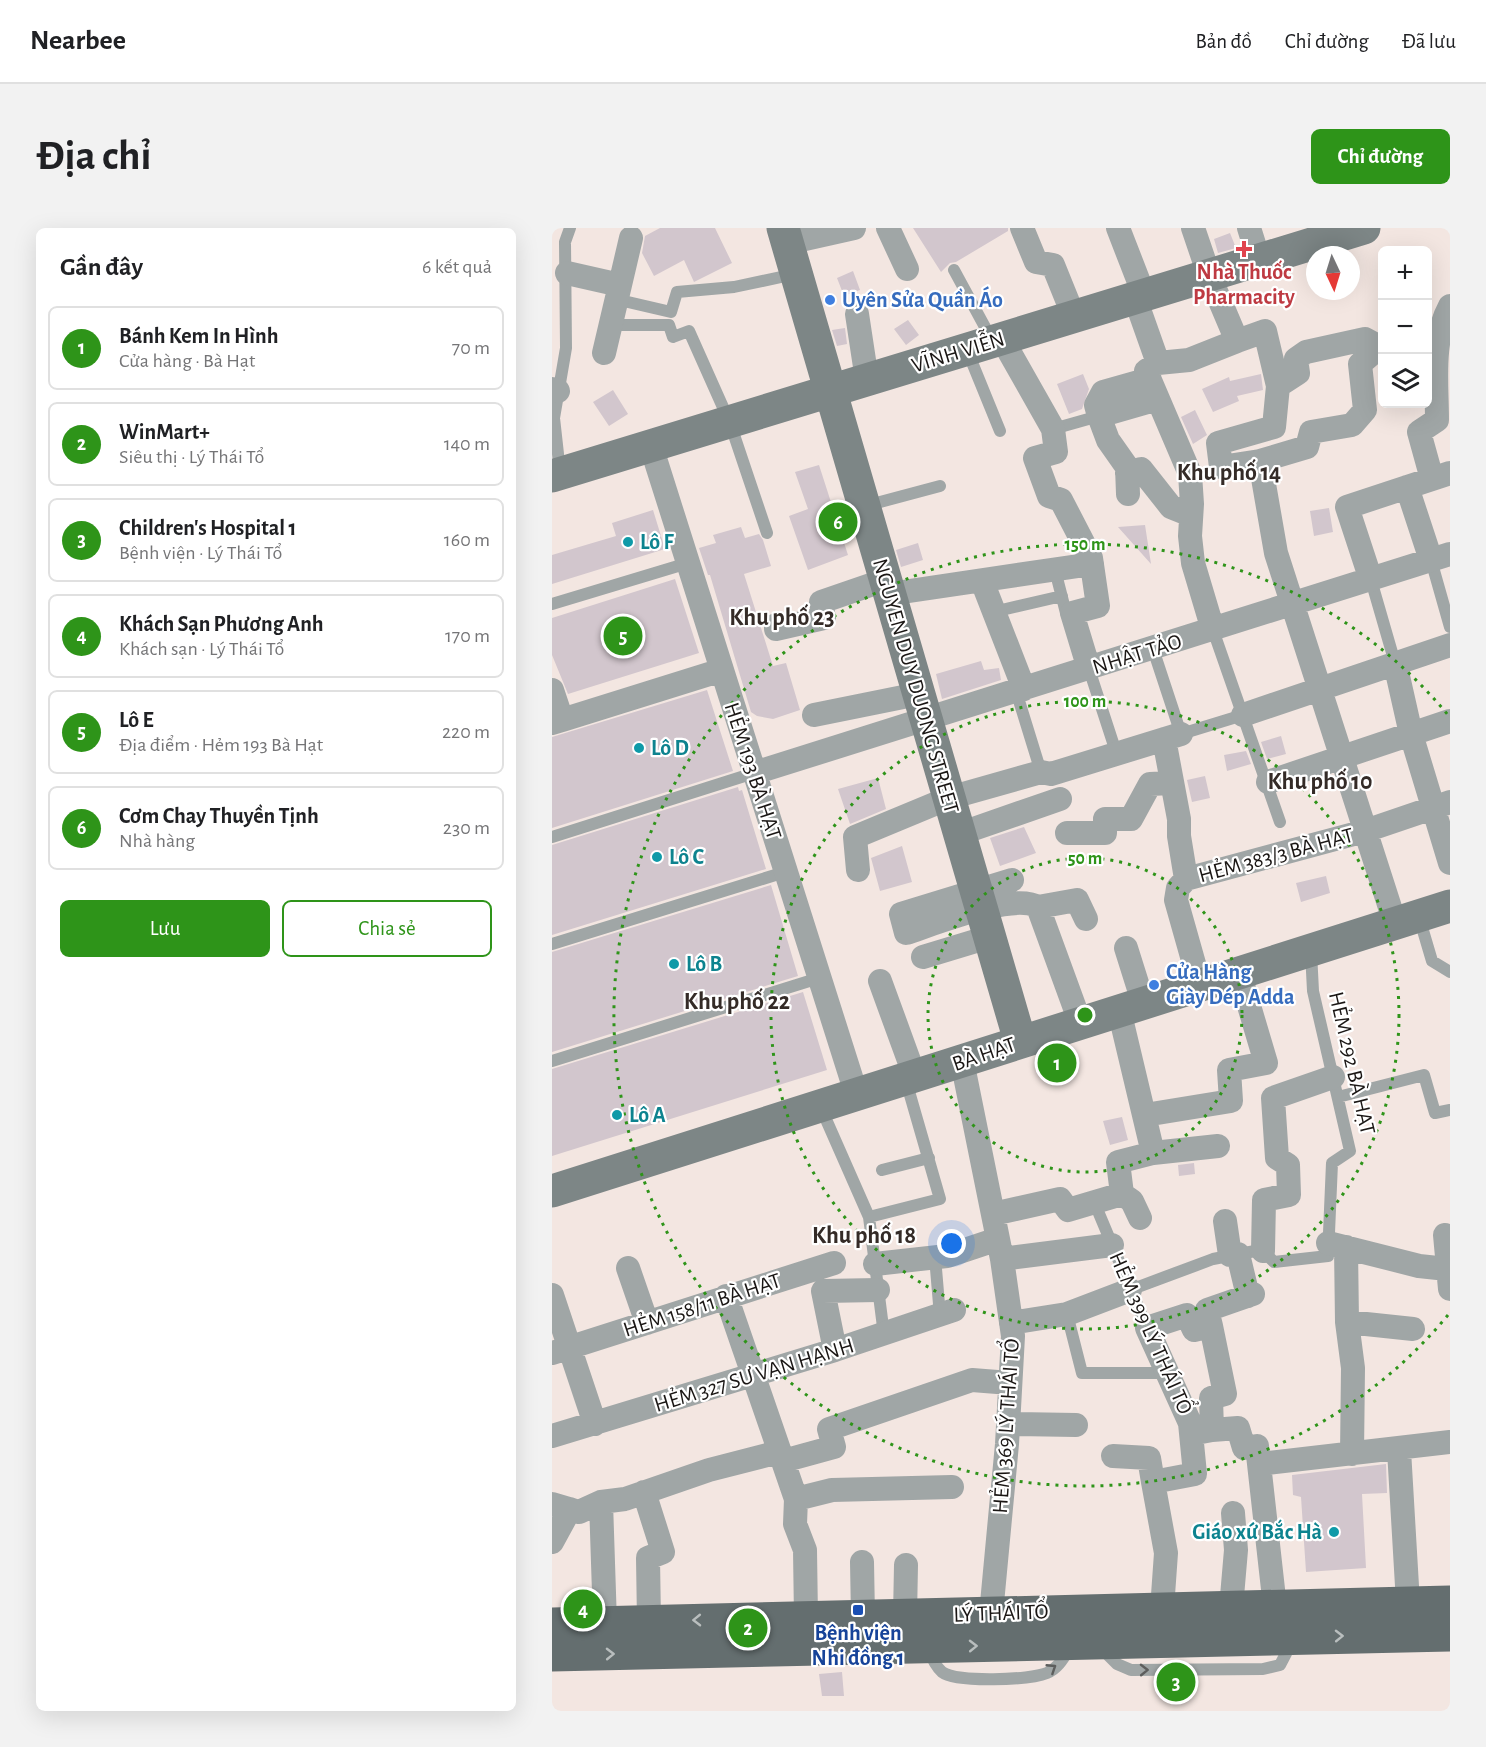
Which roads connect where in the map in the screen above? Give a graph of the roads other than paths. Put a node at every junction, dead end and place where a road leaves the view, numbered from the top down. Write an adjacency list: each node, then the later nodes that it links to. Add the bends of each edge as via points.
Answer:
1 (570, 228): 14 (lane, via 565,242)
2 (854, 228): 10 (street)
3 (888, 228): 12 (street)
4 (1022, 228): 19 (street, via 1036,262 1053,265)
5 (1118, 228): 17 (street)
6 (1193, 228): 15 (street)
7 (1249, 228): 11 (street)
8 (1350, 230): 11 (street, VĨNH VIỄN)
9 (631, 238): 16 (street)
10 (789, 248): 16 (lane, via 734,287 677,292 671,312); 31 (street, NGUYEN DUY DUONG STREET)
11 (1259, 260): 15 (street, VĨNH VIỄN)
12 (907, 269)
13 (954, 270): 23 (lane)
14 (567, 273): 16 (street); 30 (lane, via 566,348)
15 (1209, 275): 17 (street, VĨNH VIỄN); 22 (street)
16 (617, 292): 21 (street)
17 (1140, 296): 19 (street, VĨNH VIỄN); 28 (street)
18 (857, 314): 27 (street)
19 (1074, 316): 23 (street, VĨNH VIỄN)
20 (1440, 318): 40 (street, via 1436,350 1437,420 1419,432)
21 (609, 325): 26 (street); 33 (lane, via 669,325 673,337 689,331)
22 (1237, 341): 28 (street, via 1189,360); 29 (street, via 1265,331)
23 (987, 343): 27 (street, VĨNH VIỄN); 34 (street); 35 (lane)
24 (1378, 345): 29 (street, via 1365,339 1306,351 1296,359 1298,373)
25 (1378, 348): 37 (street, via 1360,364 1365,410 1352,425 1311,432 1307,447)
26 (604, 352)
27 (867, 380): 31 (street, VĨNH VIỄN)
28 (1155, 380): 32 (street, via 1103,392 1096,405); 38 (street)
29 (1278, 386): 38 (street, via 1274,427 1218,443)
30 (555, 390): 39 (lane)
31 (830, 391): 33 (street, VĨNH VIỄN); 43 (street, NGUYEN DUY DUONG STREET)
32 (1099, 417): 34 (lane); 44 (street, via 1108,440 1126,467 1128,483 1141,469 1171,507)
33 (730, 423): 36 (street, VĨNH VIỄN); 45 (lane)
34 (1053, 429): 48 (street, via 1056,452 1035,458 1049,496 1061,500)
35 (1000, 431)
36 (651, 446): 39 (street, VĨNH VIỄN); 47 (street, HẺM 193 BÀ HẠT)
37 (1260, 461): 38 (street); 54 (street, via 1276,553)
38 (1205, 470): 44 (street)
39 (556, 475)
40 (1441, 476): 42 (street)
41 (940, 486): 43 (lane)
42 (1407, 487): 46 (street); 50 (street, via 1347,507)
43 (864, 506): 52 (street, NGUYEN DUY DUONG STREET)
44 (1191, 514): 59 (street, via 1193,563)
45 (767, 533)
46 (1440, 557): 50 (street, NHẬT TẢO); 58 (lane)
47 (688, 563): 53 (lane); 64 (street, HẺM 193 BÀ HẠT)
48 (1092, 564): 49 (street); 55 (street, via 1098,606)
49 (1054, 570): 51 (street); 55 (lane)
50 (1371, 580): 54 (street, NHẬT TẢO); 62 (lane)
51 (982, 581): 52 (street); 56 (street)
52 (887, 587): 57 (street, via 821,602 824,618 776,629); 68 (street, NGUYEN DUY DUONG STREET)
53 (552, 604)
54 (1294, 604): 59 (street, NHẬT TẢO); 65 (street)
55 (1067, 605): 56 (lane); 63 (street)
56 (993, 612): 67 (street)
57 (776, 625)
58 (1450, 627)
59 (1213, 630): 61 (street, NHẬT TẢO); 70 (lane)
60 (1450, 645): 62 (street)
61 (1153, 649): 63 (street, NHẬT TẢO); 74 (lane)
62 (1395, 663): 65 (street); 73 (street)
63 (1089, 669): 67 (street, NHẬT TẢO); 75 (lane)
64 (722, 670): 72 (street); 78 (street, HẺM 193 BÀ HẠT)
65 (1321, 688): 70 (street); 76 (street)
66 (552, 690): 72 (street)
67 (1020, 690): 68 (street, NHẬT TẢO); 77 (lane)
68 (922, 707): 69 (street); 78 (street, NHẬT TẢO); 81 (street, NGUYEN DUY DUONG STREET)
69 (814, 715)
70 (1243, 715): 74 (lane); 79 (lane)
71 (1450, 721): 73 (street)
72 (557, 722)
73 (1411, 734): 76 (street); 83 (street)
74 (1172, 736): 75 (street); 80 (street)
75 (1116, 752): 77 (street)
76 (1342, 756): 79 (street); 85 (street)
77 (1050, 772): 81 (street); 82 (street)
78 (754, 773): 87 (lane); 90 (street, HẺM 193 BÀ HẠT)
79 (1268, 782): 84 (lane)
80 (1172, 783): 82 (street, via 1150,784 1131,819 1105,819 1105,832 1068,839); 91 (street)
81 (949, 798): 86 (street, NGUYEN DUY DUONG STREET); 89 (street, via 855,837)
82 (1060, 800): 86 (street)
83 (1442, 805): 85 (street, HẺM 383/3 BÀ HẠT); 88 (street)
84 (1280, 822)
85 (1365, 831): 91 (street, HẺM 383/3 BÀ HẠT); 97 (street)
86 (959, 834): 95 (street, NGUYEN DUY DUONG STREET)
87 (552, 837)
88 (1450, 863)
89 (858, 870)
90 (785, 872): 99 (lane); 105 (street, HẺM 193 BÀ HẠT)
91 (1186, 879): 107 (street, via 1178,888 1176,900)
92 (1012, 880): 95 (street)
93 (1450, 906): 97 (street, BÀ HẠT)
94 (1038, 907): 95 (street, via 1029,901); 96 (street, via 1077,900); 109 (street)
95 (982, 912): 98 (street, via 901,914); 102 (street); 110 (street, NGUYEN DUY DUONG STREET)
96 (1086, 919)
97 (1407, 920): 101 (street, BÀ HẠT); 104 (lane, via 1432,961)
98 (904, 922)
99 (552, 944)
100 (1126, 948): 108 (street)
101 (1310, 950): 103 (street, BÀ HẠT); 114 (lane, HẺM 292 BÀ HẠT, via 1313,991)
102 (923, 957)
103 (1239, 972): 107 (street, BÀ HẠT); 118 (street, via 1266,1063 1229,1070 1232,1101)
104 (1450, 972)
105 (819, 978): 111 (lane); 115 (street, HẺM 193 BÀ HẠT)
106 (880, 981): 113 (street)
107 (1200, 985): 108 (street, BÀ HẠT)
108 (1131, 1006): 109 (street, BÀ HẠT); 118 (street)
109 (1080, 1022): 110 (street, BÀ HẠT)
110 (1020, 1041): 112 (street, BÀ HẠT)
111 (552, 1061)
112 (962, 1061): 113 (street, BÀ HẠT); 126 (street, HẺM 369 LÝ THÁI TỔ)
113 (910, 1078): 115 (street, BÀ HẠT); 121 (lane)
114 (1335, 1087): 117 (lane, via 1424,1075 1435,1113); 132 (lane, HẺM 292 BÀ HẠT, via 1350,1151 1332,1163); 134 (street, via 1273,1098 1278,1158 1288,1165 1289,1195 1264,1200)
115 (857, 1096): 116 (street, BÀ HẠT)
116 (821, 1107): 123 (street, BÀ HẠT); 127 (lane)
117 (1450, 1110)
118 (1145, 1115): 120 (street)
119 (1218, 1146): 120 (street)
120 (1154, 1153): 124 (street, via 1118,1162)
121 (929, 1158): 122 (lane); 127 (lane, via 940,1199)
122 (882, 1170)
123 (552, 1191)
124 (1122, 1194): 125 (street); 128 (street, via 1132,1201)
125 (1095, 1204): 126 (street, via 1068,1210 1060,1199); 131 (lane, HẺM 399 LÝ THÁI TỔ)
126 (993, 1214): 133 (street, HẺM 369 LÝ THÁI TỔ)
127 (869, 1217): 138 (lane)
128 (1140, 1218)
129 (1225, 1221): 135 (street)
130 (1448, 1236): 140 (street)
131 (1112, 1245): 133 (street); 142 (lane, HẺM 399 LÝ THÁI TỔ)
132 (1337, 1245): 134 (lane, via 1328,1256 1274,1262); 140 (street, via 1419,1266); 147 (street)
133 (1000, 1249): 136 (street); 149 (street, HẺM 369 LÝ THÁI TỔ)
134 (1263, 1251): 135 (lane)
135 (1234, 1255): 142 (lane); 150 (street, via 1250,1295 1207,1310)
136 (935, 1257): 138 (street); 145 (lane)
137 (834, 1263): 144 (street, HẺM 158/11 BÀ HẠT)
138 (875, 1264): 141 (lane)
139 (628, 1268): 148 (street)
140 (1449, 1279)
141 (878, 1290): 153 (lane); 155 (street, via 823,1291)
142 (1130, 1290): 146 (street); 151 (lane, HẺM 399 LÝ THÁI TỔ)
143 (552, 1294): 154 (street)
144 (726, 1296): 148 (street, HẺM 158/11 BÀ HẠT); 157 (street)
145 (947, 1313): 153 (street, HẺM 327 SƯ VẠN HẠNH)
146 (1067, 1314): 149 (street); 156 (lane, via 1082,1373)
147 (1347, 1322): 152 (street); 166 (street, via 1353,1368)
148 (648, 1323): 154 (street, HẺM 158/11 BÀ HẠT)
149 (1011, 1323): 158 (street, HẺM 369 LÝ THÁI TỔ)
150 (1211, 1326): 151 (street, via 1194,1330 1186,1315); 162 (street, via 1225,1394 1211,1398)
151 (1147, 1328): 156 (street, HẺM 399 LÝ THÁI TỔ)
152 (1413, 1329)
153 (884, 1335): 155 (street, HẺM 327 SƯ VẠN HẠNH)
154 (561, 1350): 159 (street)
155 (835, 1350): 157 (street, HẺM 327 SƯ VẠN HẠNH)
156 (1167, 1373): 162 (street, HẺM 399 LÝ THÁI TỔ, via 1190,1423)
157 (755, 1375): 159 (street, HẺM 327 SƯ VẠN HẠNH); 168 (street)
158 (1010, 1383): 160 (street, HẺM 369 LÝ THÁI TỔ); 168 (street, via 972,1380 829,1429 834,1447)
159 (595, 1424): 163 (street, HẺM 327 SƯ VẠN HẠNH)
160 (1008, 1424): 161 (street); 185 (street, HẺM 369 LÝ THÁI TỔ)
161 (1076, 1425)
162 (1201, 1432): 169 (street, via 1239,1428 1244,1448 1257,1446); 170 (street, HẺM 399 LÝ THÁI TỔ, via 1195,1474)
163 (552, 1436)
164 (1450, 1442): 165 (street)
165 (1399, 1450): 166 (street); 181 (street)
166 (1352, 1454): 169 (street)
167 (1113, 1456): 170 (street, via 1149,1458)
168 (781, 1457): 172 (street, via 710,1470); 173 (street)
169 (1259, 1464): 182 (street)
170 (1153, 1482): 184 (street, via 1166,1553)
171 (952, 1487): 173 (street, via 832,1490)
172 (644, 1492): 174 (street); 189 (street, via 663,1552 648,1558)
173 (796, 1499): 188 (street, via 795,1524 805,1550)
174 (602, 1502): 175 (street, via 579,1512); 190 (street)
175 (561, 1507): 177 (street)
176 (1233, 1514): 183 (street, via 1236,1550)
177 (552, 1542)
178 (862, 1562): 187 (street)
179 (906, 1564): 186 (street)
180 (1450, 1602): 181 (main road, LÝ THÁI TỔ)
181 (1408, 1603): 182 (main road, LÝ THÁI TỔ)
182 (1275, 1607): 183 (main road, LÝ THÁI TỔ)
183 (1231, 1608): 184 (main road, LÝ THÁI TỔ)
184 (1167, 1609): 185 (main road, LÝ THÁI TỔ); 194 (main road)
185 (992, 1614): 186 (main road, LÝ THÁI TỔ)
186 (905, 1616): 187 (main road, LÝ THÁI TỔ)
187 (863, 1617): 188 (main road, LÝ THÁI TỔ)
188 (806, 1618): 189 (main road, LÝ THÁI TỔ, one-way to 189)
189 (649, 1622): 190 (main road, LÝ THÁI TỔ)
190 (605, 1623): 191 (main road, LÝ THÁI TỔ)
191 (552, 1624)
192 (1450, 1635): 193 (main road, LÝ THÁI TỔ, one-way to 192)
193 (1295, 1637): 194 (main road, LÝ THÁI TỔ); 195 (lane, one-way to 193, via 1131,1670 1263,1669 1280,1665)
194 (1173, 1642): 195 (main road, LÝ THÁI TỔ)
195 (1084, 1643): 196 (main road, LÝ THÁI TỔ, one-way to 195)
196 (552, 1655)

